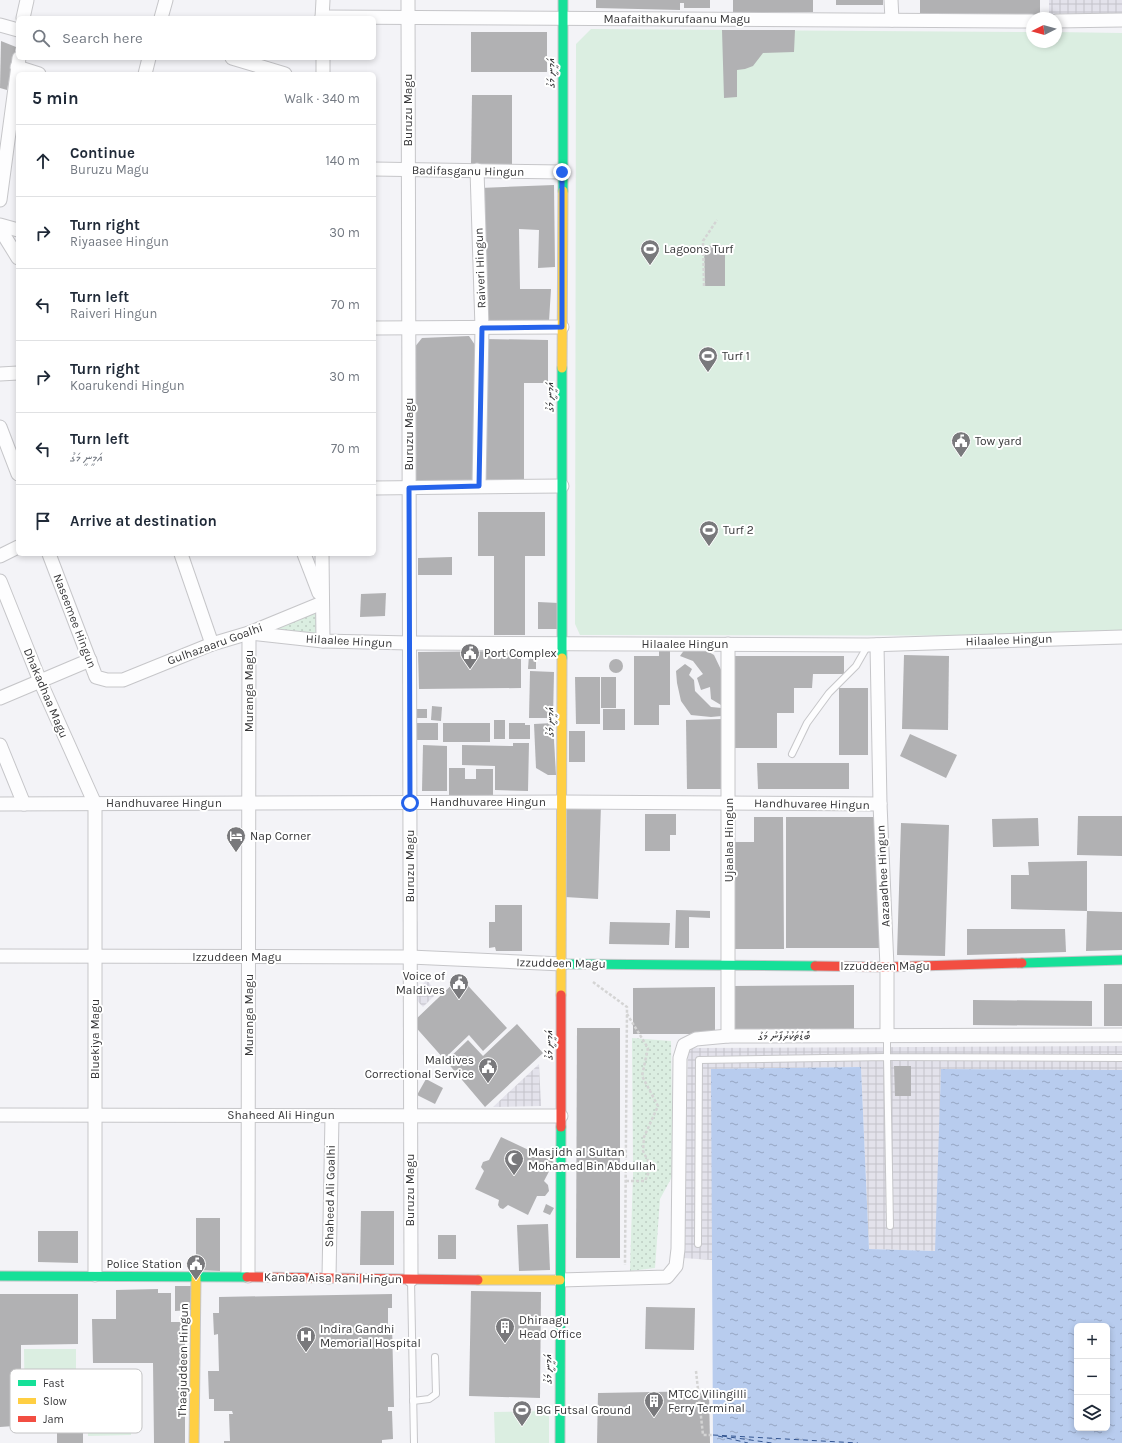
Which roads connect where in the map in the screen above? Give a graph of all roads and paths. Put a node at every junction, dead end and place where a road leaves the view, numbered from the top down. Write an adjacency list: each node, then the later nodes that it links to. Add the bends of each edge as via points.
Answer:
1 (27, 0): 7 (street)
2 (166, 0): 8 (street)
3 (322, 0): 9 (street)
4 (408, 0): 11 (street, Buruzu Magu)
5 (563, 0): 12 (main road, އަމީނީ މަގު)
6 (891, 0): 13 (street)
7 (23, 16)
8 (161, 16)
9 (322, 16)
10 (376, 18): 11 (street, Maafaithakurufaanu Magu)
11 (408, 18): 12 (street, Maafaithakurufaanu Magu); 29 (street, Buruzu Magu)
12 (563, 19): 13 (street, Maafaithakurufaanu Magu); 31 (main road, އަމީނީ މަގު)
13 (892, 20): 15 (street, Maafaithakurufaanu Magu)
14 (1122, 20): 16 (street)
15 (1026, 21)
16 (1062, 21)
17 (0, 25): 18 (street)
18 (16, 29)
19 (148, 60): 24 (street)
20 (239, 60): 25 (street)
21 (323, 60): 26 (street)
22 (18, 63): 23 (street)
23 (35, 72)
24 (146, 72)
25 (278, 72)
26 (323, 72)
27 (16, 78): 32 (street)
28 (376, 169): 29 (street, Badifasganu Hingun)
29 (408, 170): 30 (street, Badifasganu Hingun); 42 (street, Buruzu Magu)
30 (477, 170): 31 (street, Badifasganu Hingun); 41 (street, Raiveri Hingun)
31 (562, 172): 39 (main road, އަމީނީ މަގު)
32 (0, 200)
33 (717, 220): 38 (path, via 703,241)
34 (0, 224): 36 (street)
35 (0, 229): 37 (street)
36 (16, 229)
37 (16, 255)
38 (704, 286)
39 (562, 327): 41 (street); 48 (main road, އަމީނީ މަގު)
40 (376, 328): 42 (street)
41 (482, 328): 42 (street); 47 (street, Raiveri Hingun)
42 (408, 329): 50 (street, Buruzu Magu)
43 (16, 373): 44 (street)
44 (0, 374)
45 (0, 427): 46 (street)
46 (16, 469)
47 (479, 486): 48 (street); 50 (street)
48 (562, 486): 63 (main road, އަމީނީ މަގު)
49 (376, 488): 50 (street)
50 (409, 488): 62 (street, Buruzu Magu)
51 (16, 548): 52 (street)
52 (0, 556)
53 (50, 556): 67 (street, Naseemee Hingun)
54 (182, 556): 64 (street)
55 (305, 556): 58 (street)
56 (322, 556): 58 (street)
57 (0, 581): 69 (street, Dhakadhaa Magu)
58 (322, 603): 59 (street, Gulhazaaru Goalhi); 61 (street)
59 (249, 633): 61 (street, Hilaalee Hingun); 64 (street, Gulhazaaru Goalhi); 74 (street, Muranga Magu)
60 (1122, 637): 66 (street, Hilaalee Hingun)
61 (323, 641): 62 (street, Hilaalee Hingun)
62 (409, 643): 63 (street, Hilaalee Hingun); 75 (street, Buruzu Magu)
63 (562, 643): 65 (street, Hilaalee Hingun); 73 (main road, އަމީނީ މަގު)
64 (212, 644): 68 (street, Gulhazaaru Goalhi, via 124,680)
65 (728, 644): 66 (street, Hilaalee Hingun); 76 (street, Ujaalaa Hingun)
66 (873, 645): 72 (lane, via 829,693 807,723); 80 (street, Aazaadhee Hingun)
67 (90, 660): 68 (street, Naseemee Hingun, via 96,676); 69 (street)
68 (107, 680)
69 (40, 681): 70 (street); 79 (street, Dhakadhaa Magu)
70 (0, 698)
71 (0, 745): 78 (street)
72 (792, 754)
73 (562, 802): 75 (street, Handhuvaree Hingun); 76 (street, Handhuvaree Hingun); 86 (main road, އަމީނީ މަގު)
74 (248, 803): 75 (street, Handhuvaree Hingun); 79 (street, Handhuvaree Hingun); 84 (street, Muranga Magu)
75 (410, 803): 83 (street, Buruzu Magu)
76 (730, 803): 80 (street, Handhuvaree Hingun); 88 (street, Ujaalaa Hingun)
77 (0, 804): 78 (street, Handhuvaree Hingun)
78 (24, 804): 79 (street, Handhuvaree Hingun)
79 (95, 804): 82 (street, Bluekiya Magu)
80 (880, 804): 89 (street, Aazaadhee Hingun)
81 (0, 956): 82 (street, Izzuddeen Magu)
82 (95, 956): 84 (street, Izzuddeen Magu); 97 (street, Bluekiya Magu)
83 (410, 957): 84 (street, Izzuddeen Magu); 86 (street, Izzuddeen Magu); 100 (street, Buruzu Magu)
84 (248, 958): 98 (street, Muranga Magu)
85 (1122, 960): 89 (main road, Izzuddeen Magu)
86 (562, 964): 87 (main road, Izzuddeen Magu); 101 (main road, އަމީނީ މަގު)
87 (587, 964): 88 (main road, Izzuddeen Magu); 90 (path, via 589,979 627,1006)
88 (728, 965): 89 (main road, Izzuddeen Magu); 93 (street, Ujaalaa Hingun)
89 (887, 967): 91 (street, Aazaadhee Hingun)
90 (627, 1014): 102 (path); 102 (path, via 648,1048 642,1076 658,1106 644,1137 643,1151 651,1167 645,1182)
91 (887, 1035): 92 (street, ބޮޑުތަކުރުފާނު މަގު); 93 (street, ބޮޑުތަކުރުފާނު މަގު); 94 (lane)
92 (1122, 1035)
93 (728, 1036): 110 (street, ބޮޑުތަކުރުފާނު މަގު, via 696,1039 684,1046 680,1058 678,1249 676,1266)
94 (887, 1057): 95 (lane); 103 (lane); 104 (lane, via 699,1060)
95 (1122, 1058)
96 (0, 1115): 97 (street, Shaheed Ali Hingun)
97 (95, 1115): 98 (street, Shaheed Ali Hingun); 105 (street, Bluekiya Magu)
98 (249, 1115): 99 (street, Shaheed Ali Hingun); 107 (street, Muranga Magu)
99 (332, 1116): 100 (street, Shaheed Ali Hingun); 109 (street, Shaheed Ali Goalhi)
100 (410, 1116): 101 (street, Shaheed Ali Hingun); 112 (street, Buruzu Magu)
101 (561, 1116): 113 (main road, އަމީނީ މަގު)
102 (626, 1181): 111 (path)
103 (890, 1226)
104 (698, 1244)
105 (95, 1275): 106 (main road, Kanbaa Aisa Rani Hingun); 108 (main road, Kanbaa Aisa Rani Hingun)
106 (0, 1276)
107 (248, 1276): 108 (main road, Kanbaa Aisa Rani Hingun); 109 (main road, Kanbaa Aisa Rani Hingun)
108 (196, 1277): 118 (main road, Thaajuddeen Hingun)
109 (329, 1277): 112 (main road, Kanbaa Aisa Rani Hingun)
110 (666, 1277): 111 (street, Kanbaa Aisa Rani Hingun)
111 (625, 1278): 113 (street, Kanbaa Aisa Rani Hingun)
112 (411, 1280): 113 (main road, Kanbaa Aisa Rani Hingun); 116 (lane, Buruzu Magu)
113 (560, 1280): 120 (main road, އަމީނީ މަގު)
114 (435, 1357): 116 (lane, via 436,1394 429,1399)
115 (696, 1370): 117 (path, via 703,1435)
116 (413, 1401): 119 (lane, Buruzu Magu)
117 (713, 1435)
118 (194, 1443)
119 (414, 1443)
120 (560, 1443)

